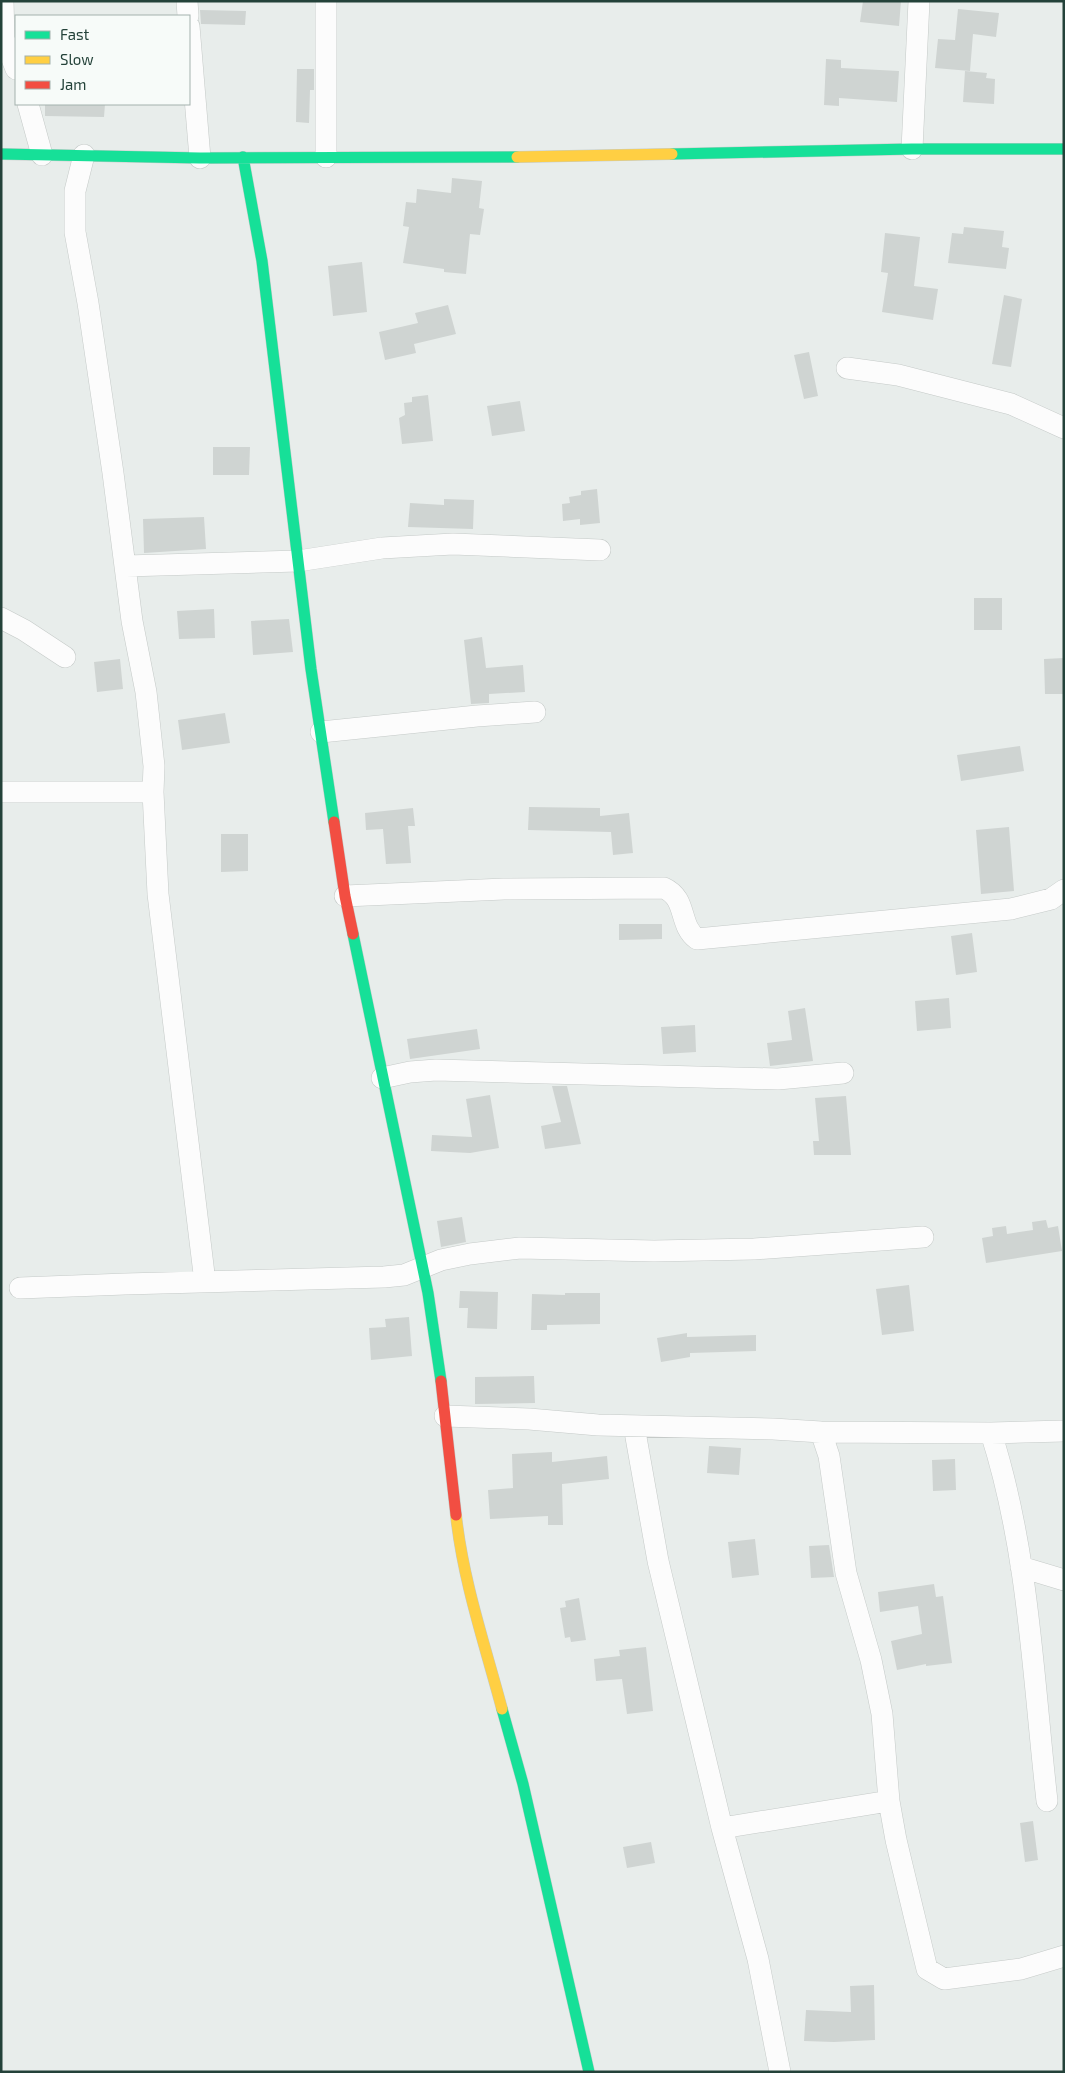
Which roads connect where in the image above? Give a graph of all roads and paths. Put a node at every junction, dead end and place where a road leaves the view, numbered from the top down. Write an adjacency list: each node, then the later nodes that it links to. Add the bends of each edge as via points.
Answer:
1 (3, 1): 7 (street, via 4,38)
2 (186, 1): 5 (street)
3 (326, 1): 15 (street)
4 (919, 1): 9 (street)
5 (188, 15)
6 (190, 38): 16 (street)
7 (15, 66)
8 (28, 105): 12 (street)
9 (912, 149): 10 (street); 15 (street)
10 (1064, 149)
11 (1, 154): 12 (street)
12 (42, 155): 13 (street)
13 (84, 155): 16 (street); 21 (street, via 75,191 75,232)
14 (243, 157): 15 (street); 16 (street); 20 (street, via 262,261)
15 (326, 157)
16 (200, 158)
17 (847, 368): 18 (street, via 898,375 1011,404)
18 (1064, 428)
19 (600, 550): 20 (street, via 452,544 382,548)
20 (298, 561): 21 (street); 25 (street)
21 (126, 566): 27 (street, via 148,711 154,766)
22 (1, 618): 23 (street)
23 (66, 656)
24 (535, 712): 25 (street)
25 (321, 732): 29 (street)
26 (1, 792): 27 (street)
27 (153, 792): 34 (street, via 158,894)
28 (1064, 890): 29 (street, via 1051,899 1011,909 697,939 689,933 678,899 664,888 504,889)
29 (345, 896): 31 (street)
30 (843, 1073): 31 (street, via 778,1079 436,1070)
31 (382, 1078): 33 (street)
32 (923, 1237): 33 (street, via 754,1249 520,1248 470,1254 441,1260)
33 (423, 1268): 34 (street, via 404,1275 384,1277); 36 (street)
34 (205, 1282): 35 (street)
35 (20, 1288)
36 (445, 1416): 37 (street); 47 (street, via 458,1534 470,1594 524,1784)
37 (634, 1426): 39 (street); 45 (street, via 658,1561)
38 (1064, 1431): 40 (street)
39 (821, 1432): 40 (street); 43 (street, via 828,1456 846,1573 871,1660 882,1714)
40 (991, 1434): 41 (street, via 1008,1495)
41 (1021, 1567): 42 (street); 44 (street, via 1030,1617)
42 (1064, 1580)
43 (889, 1801): 45 (street); 46 (street, via 927,1969 944,1979 1021,1969)
44 (1047, 1801)
45 (722, 1828): 48 (street, via 758,1959)
46 (1064, 1956)
47 (589, 2072)
48 (780, 2072)

